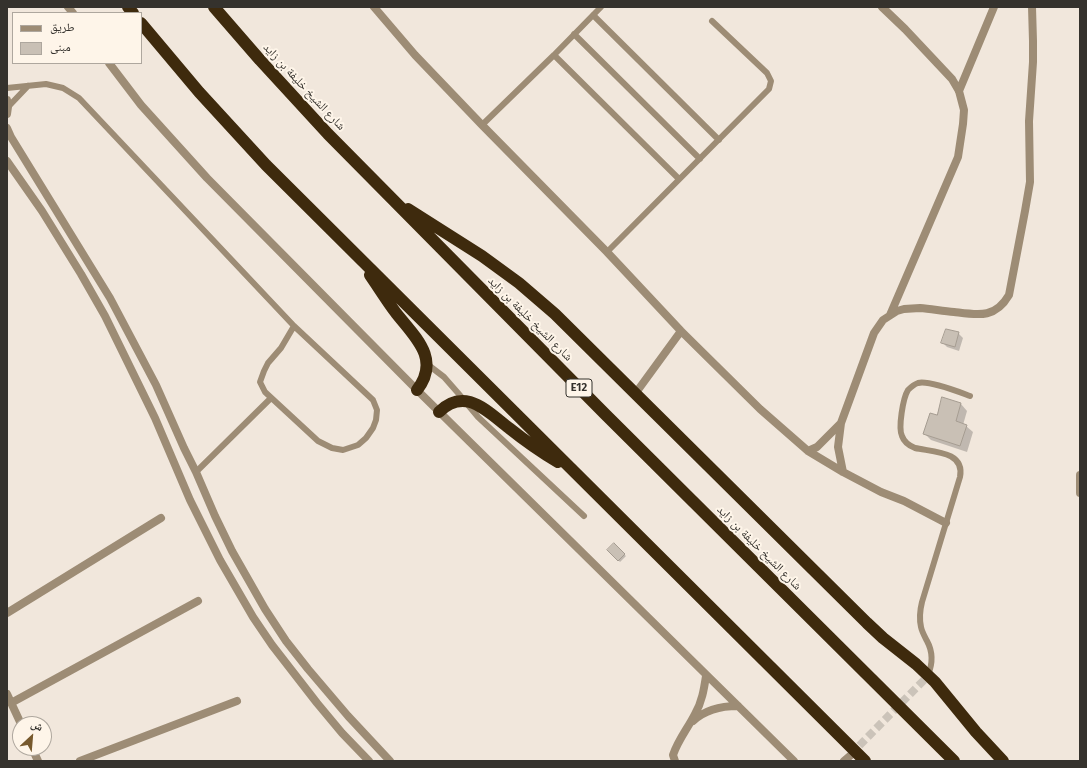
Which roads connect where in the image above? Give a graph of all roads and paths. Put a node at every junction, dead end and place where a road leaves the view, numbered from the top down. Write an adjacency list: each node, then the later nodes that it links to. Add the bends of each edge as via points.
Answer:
1 (214, 7): 23 (highway, شارع الشيخ خليفة بن زايد / E12, via 294,98)
2 (374, 7): 17 (street, via 415,55)
3 (601, 7): 7 (lane)
4 (882, 7): 15 (street, via 905,28)
5 (994, 7): 15 (street)
6 (1032, 7): 26 (street, via 1030,182 1009,295 1002,305 986,314 973,315 912,308)
7 (593, 15): 10 (lane); 19 (lane)
8 (712, 21): 19 (lane, via 767,73 771,81 767,92)
9 (142, 24): 25 (highway, via 233,130)
10 (574, 34): 11 (lane); 20 (lane)
11 (554, 55): 17 (lane); 22 (lane)
12 (110, 64): 30 (street, via 140,105 207,178)
13 (28, 86): 14 (lane); 16 (lane); 27 (lane, via 46,84 63,88 79,98)
14 (7, 88)
15 (959, 91): 26 (street, via 964,110 958,157)
16 (7, 107)
17 (482, 125): 24 (street)
18 (7, 128): 38 (street, via 110,298 156,385)
19 (719, 140): 20 (lane)
20 (700, 159): 22 (lane)
21 (7, 161): 58 (street, via 42,211 105,316 155,418 190,500 220,560 254,617 272,645 313,697)
22 (680, 179): 24 (lane)
23 (392, 199): 31 (highway, via 495,264 555,314); 64 (highway, شارع الشيخ خليفة بن زايد / E12)
24 (607, 252): 28 (street)
25 (361, 258): 29 (highway, via 387,301 420,344); 39 (highway)
26 (890, 315): 36 (street, via 874,333)
27 (294, 326): 33 (lane, via 281,348 268,363 260,382); 33 (lane, via 373,400 377,410 376,420 366,438 358,444 344,450 332,448 318,441)
28 (681, 330): 31 (street); 37 (street, via 760,409)
29 (427, 364): 30 (highway, via 424,378); 34 (lane, via 444,377)
30 (417, 390): 35 (street)
31 (635, 394): 49 (highway, via 867,623)
32 (970, 396): 45 (lane, via 923,382 914,385 905,399 900,431 904,440 916,448 952,456 960,465 960,477)
33 (271, 398): 38 (lane)
34 (465, 401): 35 (highway, via 451,403); 39 (highway, via 479,406 530,444); 43 (lane, via 478,417)
35 (439, 412): 48 (street)
36 (841, 423): 37 (street, via 817,447); 40 (street, via 838,447)
37 (808, 451): 40 (street)
38 (196, 472): 59 (street, via 232,551 286,641 326,692)
39 (576, 472): 63 (highway)
40 (842, 472): 45 (street)
41 (1080, 475): 42 (street)
42 (1080, 493)
43 (584, 516)
44 (161, 518): 47 (street)
45 (946, 523): 49 (lane, via 920,614 920,626 932,656)
46 (198, 601): 52 (street)
47 (7, 613)
48 (706, 676): 53 (street); 55 (street, via 701,701)
49 (926, 677): 65 (highway, via 944,691)
50 (7, 694): 52 (street)
51 (237, 701): 57 (street)
52 (11, 703): 54 (street)
53 (738, 706): 55 (street, via 717,708); 61 (street)
54 (17, 716)
55 (690, 724): 60 (street, via 676,744 673,755)
56 (851, 755): 62 (street)
57 (80, 761)
58 (369, 761)
59 (390, 761)
60 (675, 761)
61 (794, 761)
62 (844, 761)
63 (865, 761)
64 (954, 761)
65 (1003, 761)

